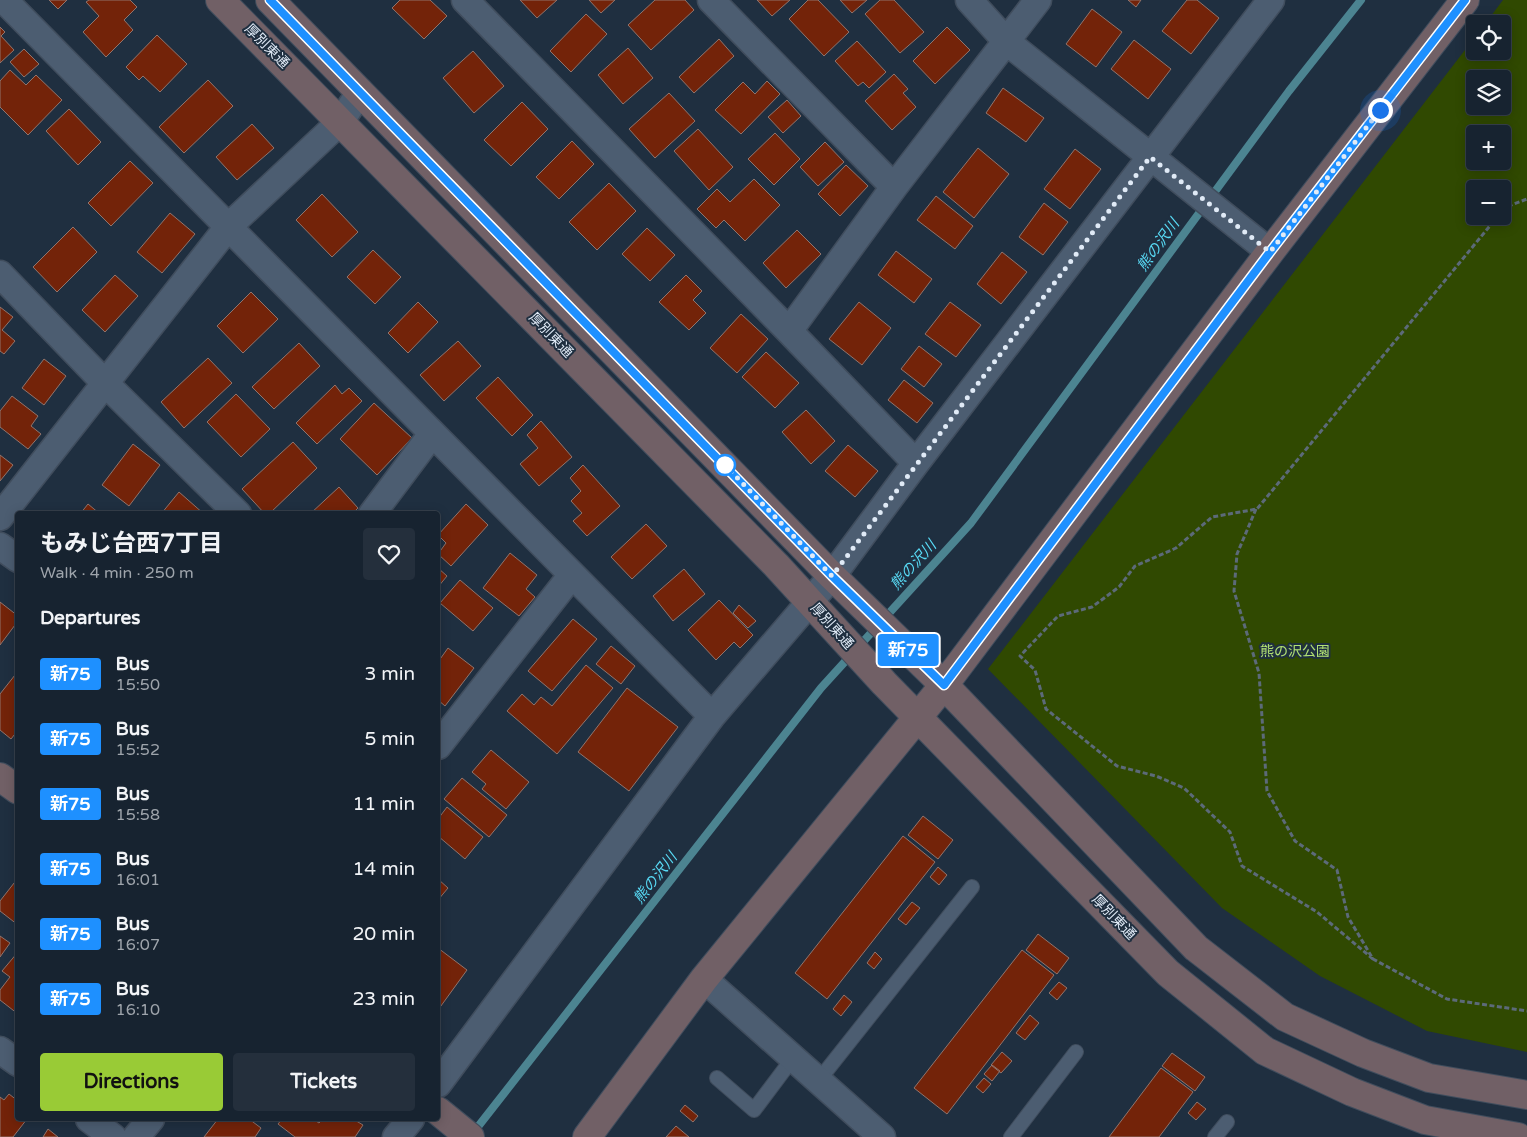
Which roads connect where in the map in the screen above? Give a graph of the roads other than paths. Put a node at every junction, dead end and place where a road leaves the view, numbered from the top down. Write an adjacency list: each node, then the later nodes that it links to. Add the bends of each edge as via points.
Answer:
1 (4, 0): 15 (street)
2 (220, 0): 12 (street, 厚別東通)
3 (270, 0): 11 (street)
4 (465, 0): 18 (street)
5 (711, 0): 14 (street)
6 (969, 0): 10 (street)
7 (1038, 0): 10 (street)
8 (1271, 0): 13 (street)
9 (1465, 0): 16 (street)
10 (1007, 42): 13 (street); 14 (street)
11 (360, 92): 12 (street); 28 (street)
12 (341, 121): 15 (street); 29 (street, 厚別東通)
13 (1150, 157): 16 (street); 21 (street)
14 (894, 187): 18 (street)
15 (228, 226): 19 (street); 20 (street)
16 (1270, 252): 30 (street)
17 (0, 274): 19 (street)
18 (789, 330): 21 (street)
19 (106, 384): 22 (street); 24 (street)
20 (432, 434): 23 (street); 27 (street)
21 (916, 462): 28 (street)
22 (235, 511)
23 (374, 511)
24 (0, 517)
25 (0, 546): 26 (street)
26 (15, 557)
27 (571, 576): 31 (street); 33 (street)
28 (832, 576): 29 (street); 30 (street)
29 (809, 602): 31 (street); 32 (street, 厚別東通)
30 (944, 685): 32 (street); 45 (street, via 1196,948 1285,1017 1429,1078)
31 (712, 716): 44 (street)
32 (919, 716): 37 (street); 57 (street, 厚別東通, via 1168,973 1265,1051 1352,1092 1425,1120)
33 (440, 743)
34 (0, 777): 35 (street)
35 (15, 788)
36 (972, 887): 43 (lane)
37 (704, 980): 40 (street); 53 (street)
38 (0, 1050): 41 (street)
39 (1076, 1052): 55 (lane)
40 (793, 1058): 42 (lane, via 754,1110); 43 (street)
41 (15, 1061)
42 (717, 1078)
43 (819, 1080): 54 (street)
44 (440, 1081)
45 (1527, 1095)
46 (92, 1121): 50 (street)
47 (149, 1121): 51 (street)
48 (409, 1121): 52 (street)
49 (1227, 1122): 56 (lane)
50 (113, 1137)
51 (136, 1137)
52 (396, 1137)
53 (587, 1137)
54 (882, 1137)
55 (1011, 1137)
56 (1215, 1137)
57 (1518, 1137)

